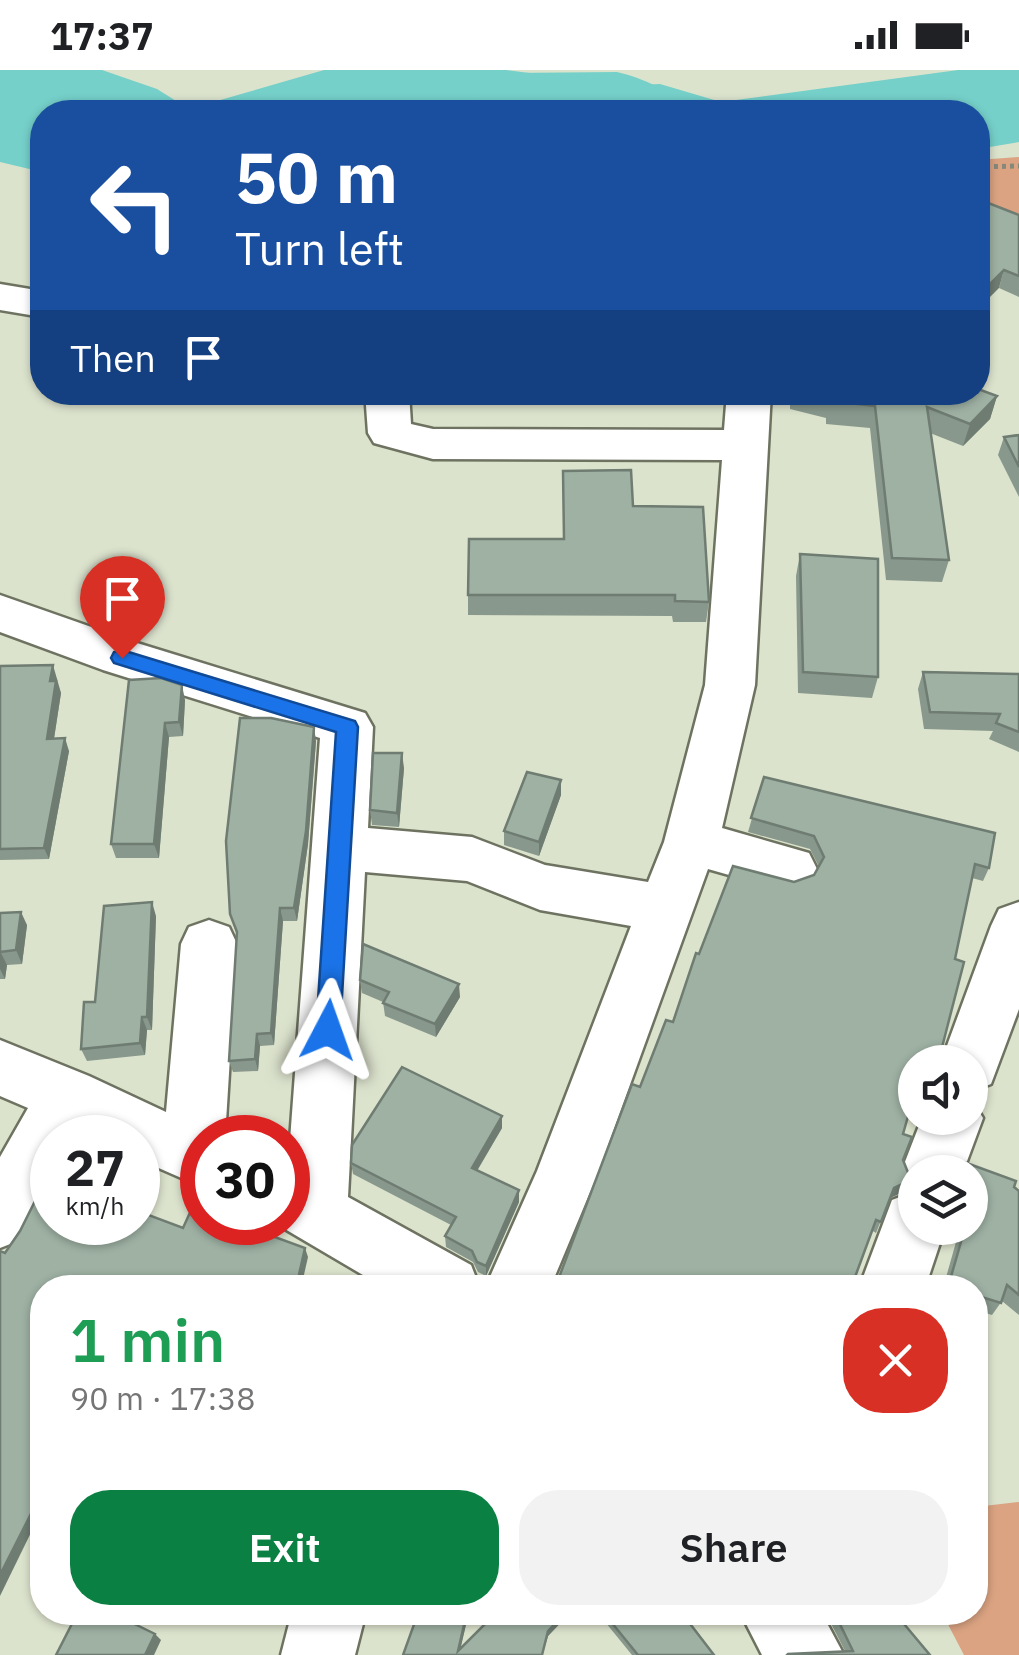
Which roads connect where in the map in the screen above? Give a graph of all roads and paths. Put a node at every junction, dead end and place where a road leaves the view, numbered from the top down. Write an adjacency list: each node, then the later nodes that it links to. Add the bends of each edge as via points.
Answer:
1 (1019, 166): 2 (path)
2 (990, 167)
3 (0, 296): 4 (street)
4 (30, 302)
5 (388, 405): 7 (street, via 390,433 433,444)
6 (747, 405): 7 (street)
7 (744, 445): 9 (street, via 730,685)
8 (0, 613): 10 (street, via 347,727)
9 (691, 842): 11 (street); 12 (street)
10 (340, 848): 12 (street, via 472,859 540,887); 19 (street)
11 (789, 868)
12 (667, 909): 25 (street)
13 (209, 944): 18 (street)
14 (1016, 948): 15 (street)
15 (978, 1045)
16 (0, 1067): 17 (street)
17 (68, 1096): 20 (street); 22 (street)
18 (200, 1115)
19 (310, 1129)
20 (180, 1147)
21 (310, 1209): 24 (street)
22 (0, 1218)
23 (907, 1245): 26 (street)
24 (419, 1275)
25 (522, 1275)
26 (896, 1275)
27 (326, 1625): 29 (street)
28 (785, 1625): 30 (street)
29 (318, 1655)
30 (807, 1655)

